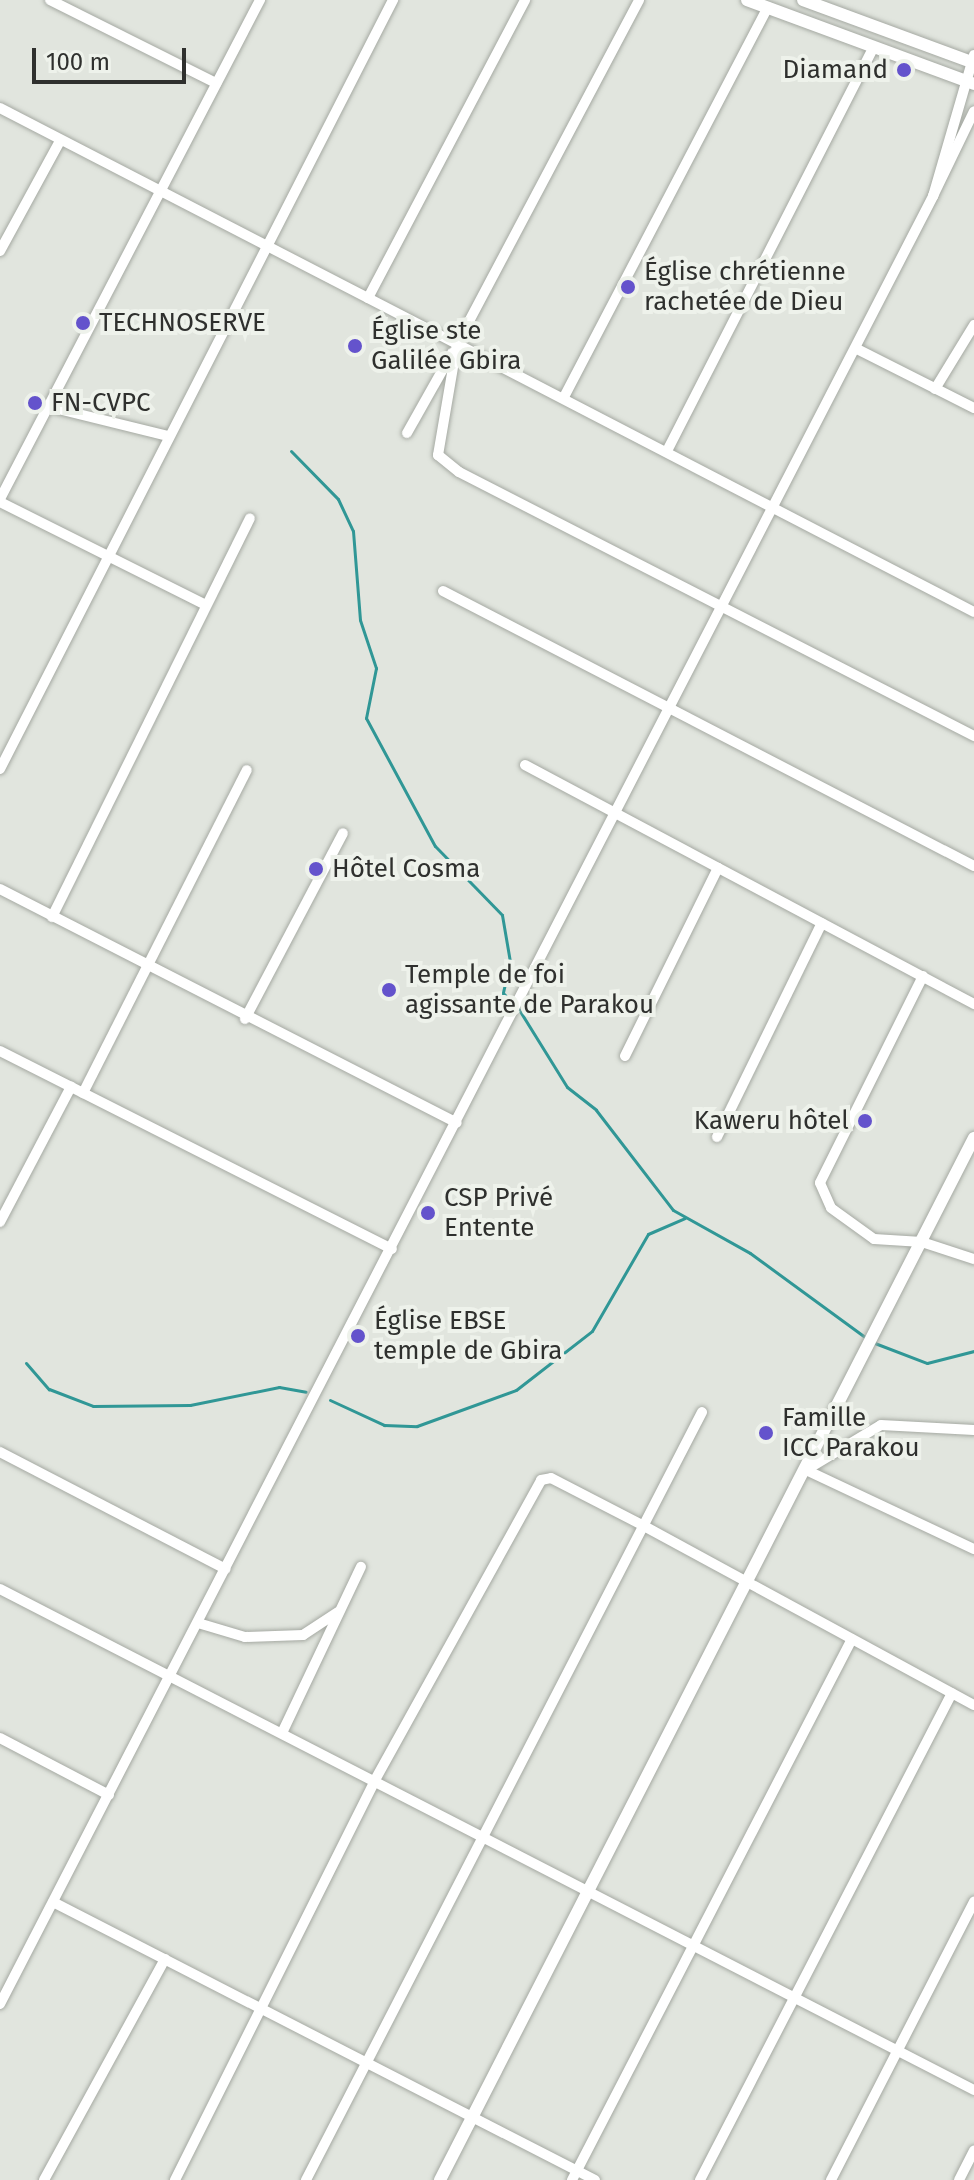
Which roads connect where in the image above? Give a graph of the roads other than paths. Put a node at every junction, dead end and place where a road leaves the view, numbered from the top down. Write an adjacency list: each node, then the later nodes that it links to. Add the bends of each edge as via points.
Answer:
1 (50, 0): 12 (street)
2 (260, 0): 12 (street)
3 (393, 0): 18 (street)
4 (525, 0): 20 (street)
5 (639, 0): 22 (street)
6 (747, 0): 8 (street)
7 (803, 0): 10 (street)
8 (767, 8): 9 (street); 25 (street)
9 (874, 47): 11 (street); 30 (street)
10 (972, 60): 11 (street)
11 (968, 82): 17 (street)
12 (216, 83): 16 (street)
13 (0, 108): 15 (street)
14 (974, 111): 17 (street)
15 (60, 141): 16 (street); 19 (street)
16 (158, 192): 18 (street); 26 (street)
17 (933, 196): 23 (street)
18 (263, 245): 20 (street); 29 (street)
19 (0, 251)
20 (368, 298): 22 (street)
21 (974, 325): 24 (street)
22 (457, 344): 25 (street); 28 (street); 37 (street, via 438,455)
23 (857, 349): 24 (street); 32 (street)
24 (935, 389): 27 (street)
25 (564, 397): 30 (street)
26 (50, 407): 29 (street); 31 (street)
27 (974, 408)
28 (407, 433)
29 (168, 436): 34 (street)
30 (668, 449): 32 (street)
31 (0, 500): 34 (street)
32 (773, 507): 37 (street); 38 (street)
33 (250, 518): 36 (street)
34 (109, 556): 36 (street); 42 (street)
35 (443, 591): 39 (street)
36 (204, 604): 49 (street)
37 (721, 605): 39 (street); 40 (street)
38 (974, 612)
39 (669, 708): 44 (street); 46 (street)
40 (974, 736)
41 (525, 765): 44 (street)
42 (0, 769)
43 (247, 770): 51 (street)
44 (614, 813): 47 (street); 59 (street)
45 (343, 833): 54 (street)
46 (974, 866)
47 (718, 868): 50 (street); 56 (street)
48 (0, 889): 49 (street)
49 (52, 917): 51 (street)
50 (822, 923): 52 (street); 60 (street)
51 (146, 966): 54 (street); 58 (street)
52 (923, 976): 53 (street); 64 (street, via 820,1183 831,1208 874,1239)
53 (974, 1004)
54 (245, 1019): 59 (street)
55 (0, 1051): 57 (street)
56 (625, 1056)
57 (71, 1087): 58 (street); 62 (street)
58 (83, 1093): 65 (street)
59 (457, 1123): 65 (street)
60 (717, 1137)
61 (974, 1138): 64 (street)
62 (4, 1205): 63 (street)
63 (0, 1222)
64 (922, 1242): 66 (street); 70 (street)
65 (392, 1249): 74 (street)
66 (974, 1259)
67 (702, 1412): 71 (street)
68 (974, 1430): 70 (street, via 881,1425)
69 (0, 1452): 74 (street)
70 (806, 1470): 72 (street); 75 (street)
71 (644, 1526): 75 (street); 86 (street, via 551,1478 541,1480); 88 (street)
72 (974, 1549)
73 (361, 1567): 77 (street)
74 (226, 1569): 78 (street)
75 (746, 1586): 79 (street); 89 (street)
76 (0, 1589): 80 (street)
77 (340, 1611): 78 (street, via 303,1635 245,1637); 83 (street)
78 (198, 1623): 80 (street)
79 (852, 1639): 81 (street); 92 (street)
80 (170, 1676): 83 (street); 87 (street)
81 (952, 1693): 82 (street); 94 (street)
82 (974, 1705)
83 (282, 1733): 86 (street)
84 (3, 1740): 85 (street); 87 (street)
85 (0, 1754)
86 (375, 1780): 88 (street); 96 (street)
87 (109, 1795): 90 (street)
88 (484, 1835): 89 (street); 98 (street)
89 (588, 1893): 92 (street); 100 (street)
90 (53, 1902): 93 (street); 95 (street)
91 (974, 1902): 97 (street)
92 (692, 1941): 94 (street); 102 (street)
93 (165, 1959): 96 (street); 103 (street)
94 (795, 1996): 97 (street); 108 (street)
95 (0, 2004)
96 (264, 2010): 98 (street); 104 (street)
97 (898, 2050): 99 (street); 109 (street)
98 (367, 2063): 100 (street); 105 (street)
99 (974, 2090)
100 (473, 2117): 102 (street); 106 (street)
101 (974, 2151): 110 (street)
102 (574, 2175): 107 (street)
103 (44, 2180)
104 (175, 2180)
105 (306, 2180)
106 (440, 2180)
107 (595, 2180)
108 (700, 2180)
109 (831, 2180)
110 (959, 2180)

